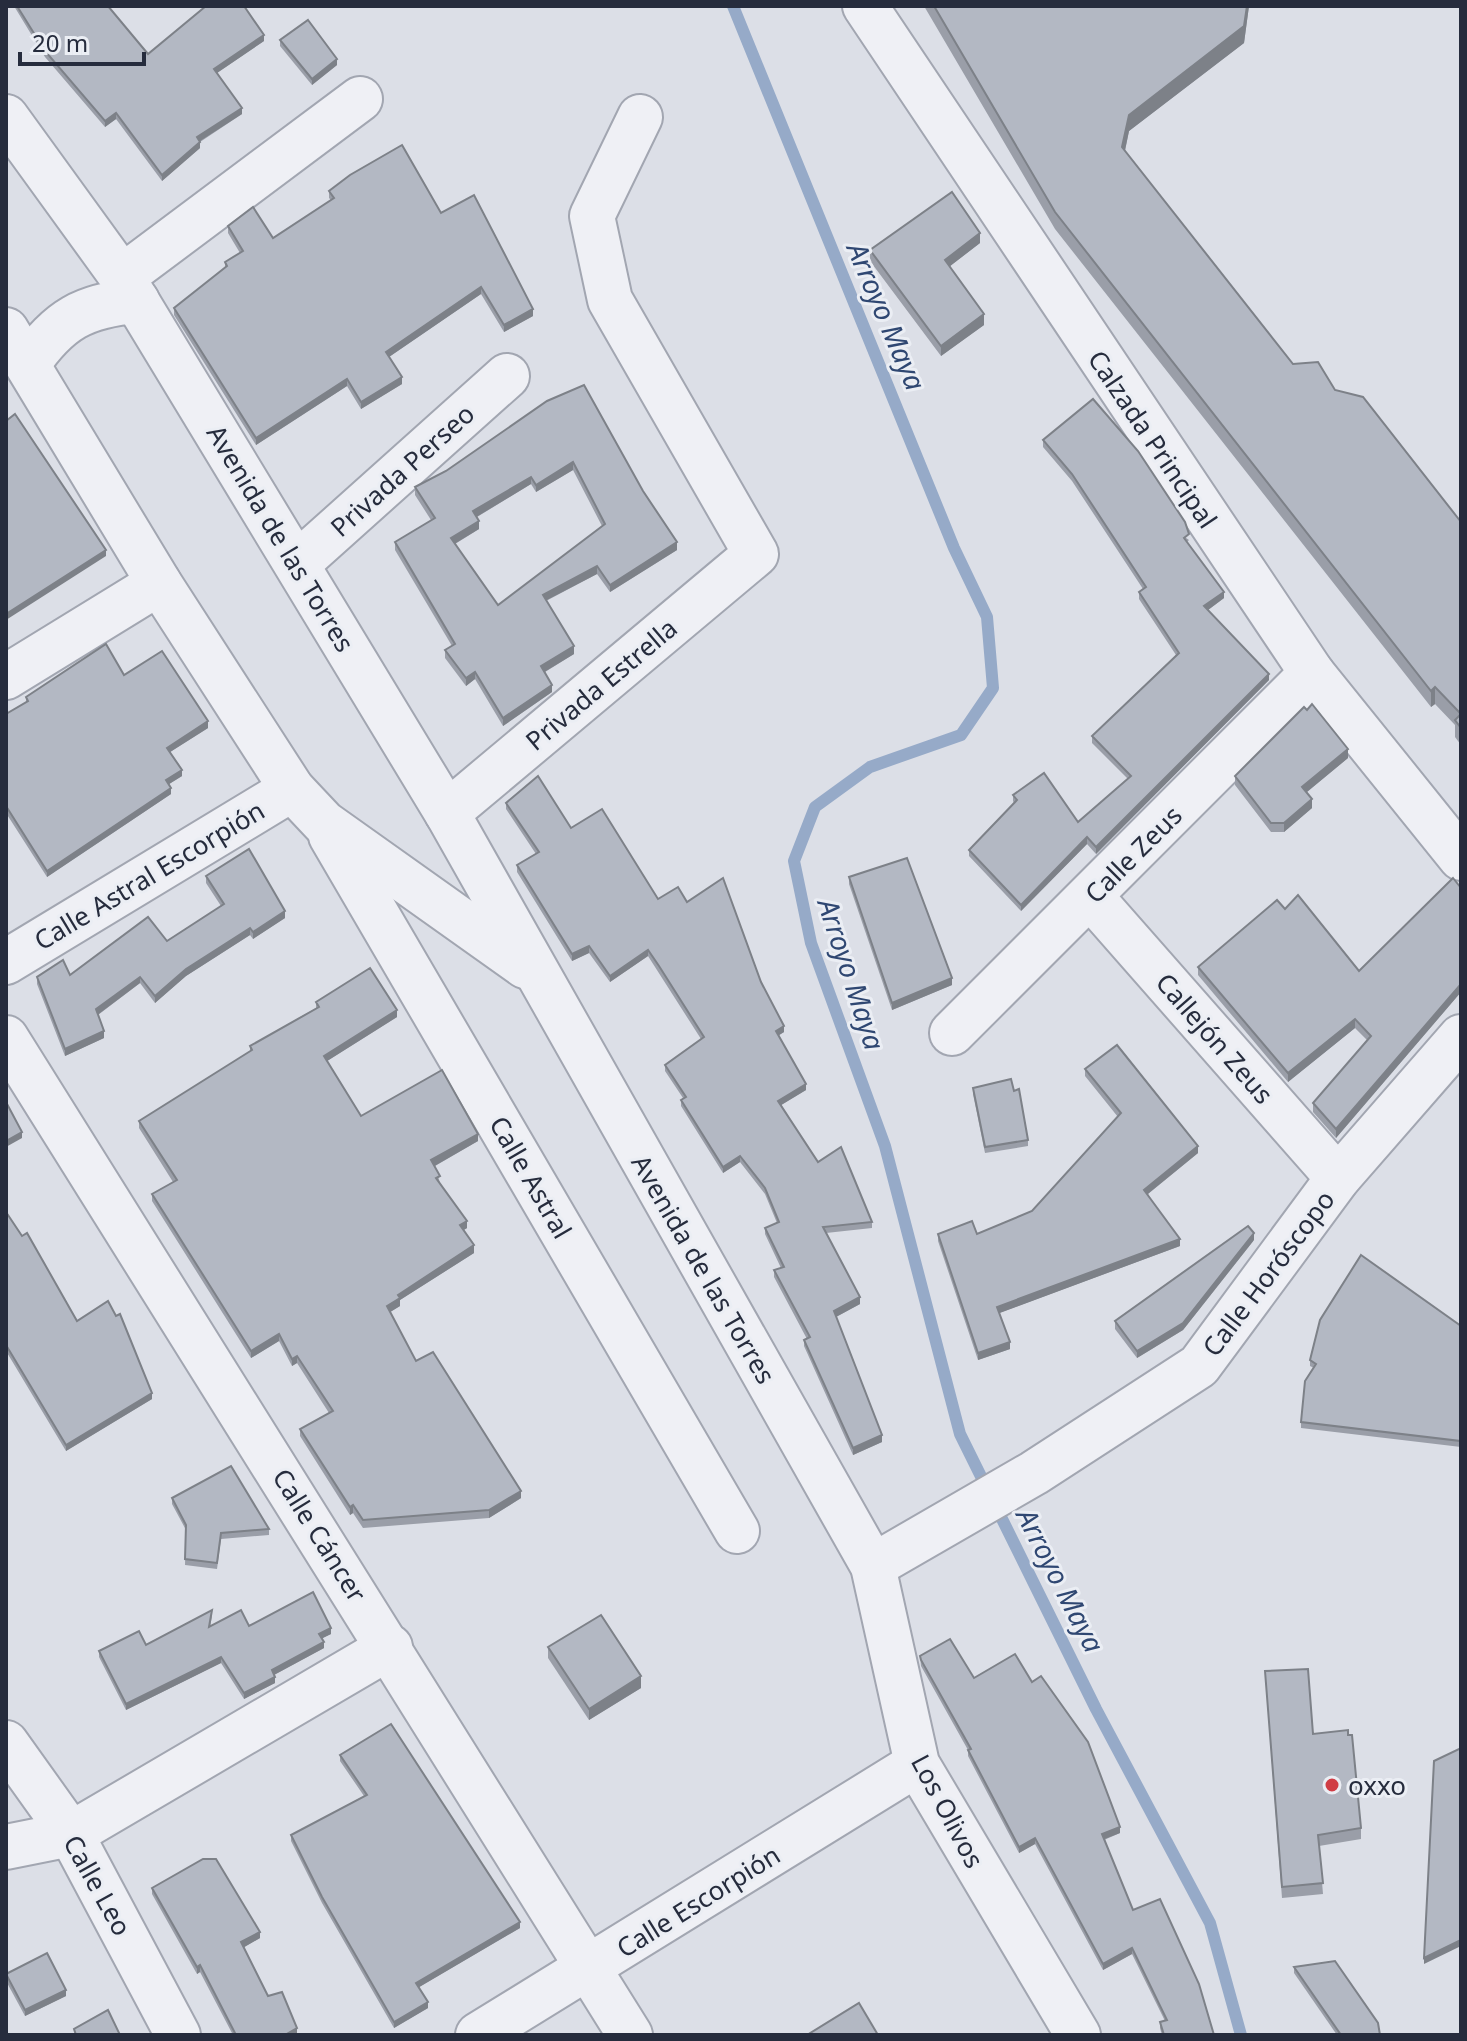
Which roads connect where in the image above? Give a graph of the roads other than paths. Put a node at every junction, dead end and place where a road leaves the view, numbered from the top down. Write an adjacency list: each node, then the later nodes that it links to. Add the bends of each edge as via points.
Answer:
1 (865, 6): 10 (street, Calzada Principal)
2 (360, 99): 5 (street)
3 (6, 117): 5 (street, Avenida de las Torres)
4 (640, 117): 13 (street, Privada Estrella, via 592,216 610,300 756,554)
5 (130, 289): 6 (street, via 108,304 75,315 44,340); 8 (street, Avenida de las Torres)
6 (17, 347): 9 (street, Avenida de las Torres)
7 (507, 376): 8 (street, Privada Perseo)
8 (297, 564): 13 (street, Avenida de las Torres)
9 (159, 583): 11 (street); 12 (street, Avenida de las Torres)
10 (1312, 673): 15 (street, Calzada Principal); 16 (street, Calle Zeus)
11 (6, 677)
12 (292, 789): 14 (street, Avenida de las Torres); 17 (street, Calle Astral Escorpión)
13 (447, 813): 18 (street, Avenida de las Torres)
14 (324, 823): 18 (street, Avenida de las Torres); 23 (street, Calle Astral)
15 (1461, 858)
16 (1091, 897): 19 (street, Calle Zeus); 22 (street, Callejón Zeus)
17 (6, 962)
18 (534, 972): 24 (street, Avenida de las Torres)
19 (952, 1033)
20 (1461, 1037): 22 (street, Calle Horóscopo)
21 (6, 1038): 25 (street, Calle Cáncer)
22 (1338, 1178): 24 (street, Calle Horóscopo, via 1199,1366 1034,1473)
23 (737, 1531)
24 (873, 1566): 27 (street, Los Olivos)
25 (390, 1647): 28 (street); 30 (street, Calle Cáncer)
26 (6, 1743): 28 (street, Calle Leo)
27 (917, 1764): 30 (street, Calle Escorpión); 34 (street, Los Olivos)
28 (71, 1834): 29 (street); 31 (street, Calle Leo)
29 (6, 1847)
30 (589, 1969): 32 (street, Calle Escorpión); 33 (street, Calle Cáncer)
31 (178, 2035)
32 (478, 2035)
33 (630, 2035)
34 (1078, 2035)

